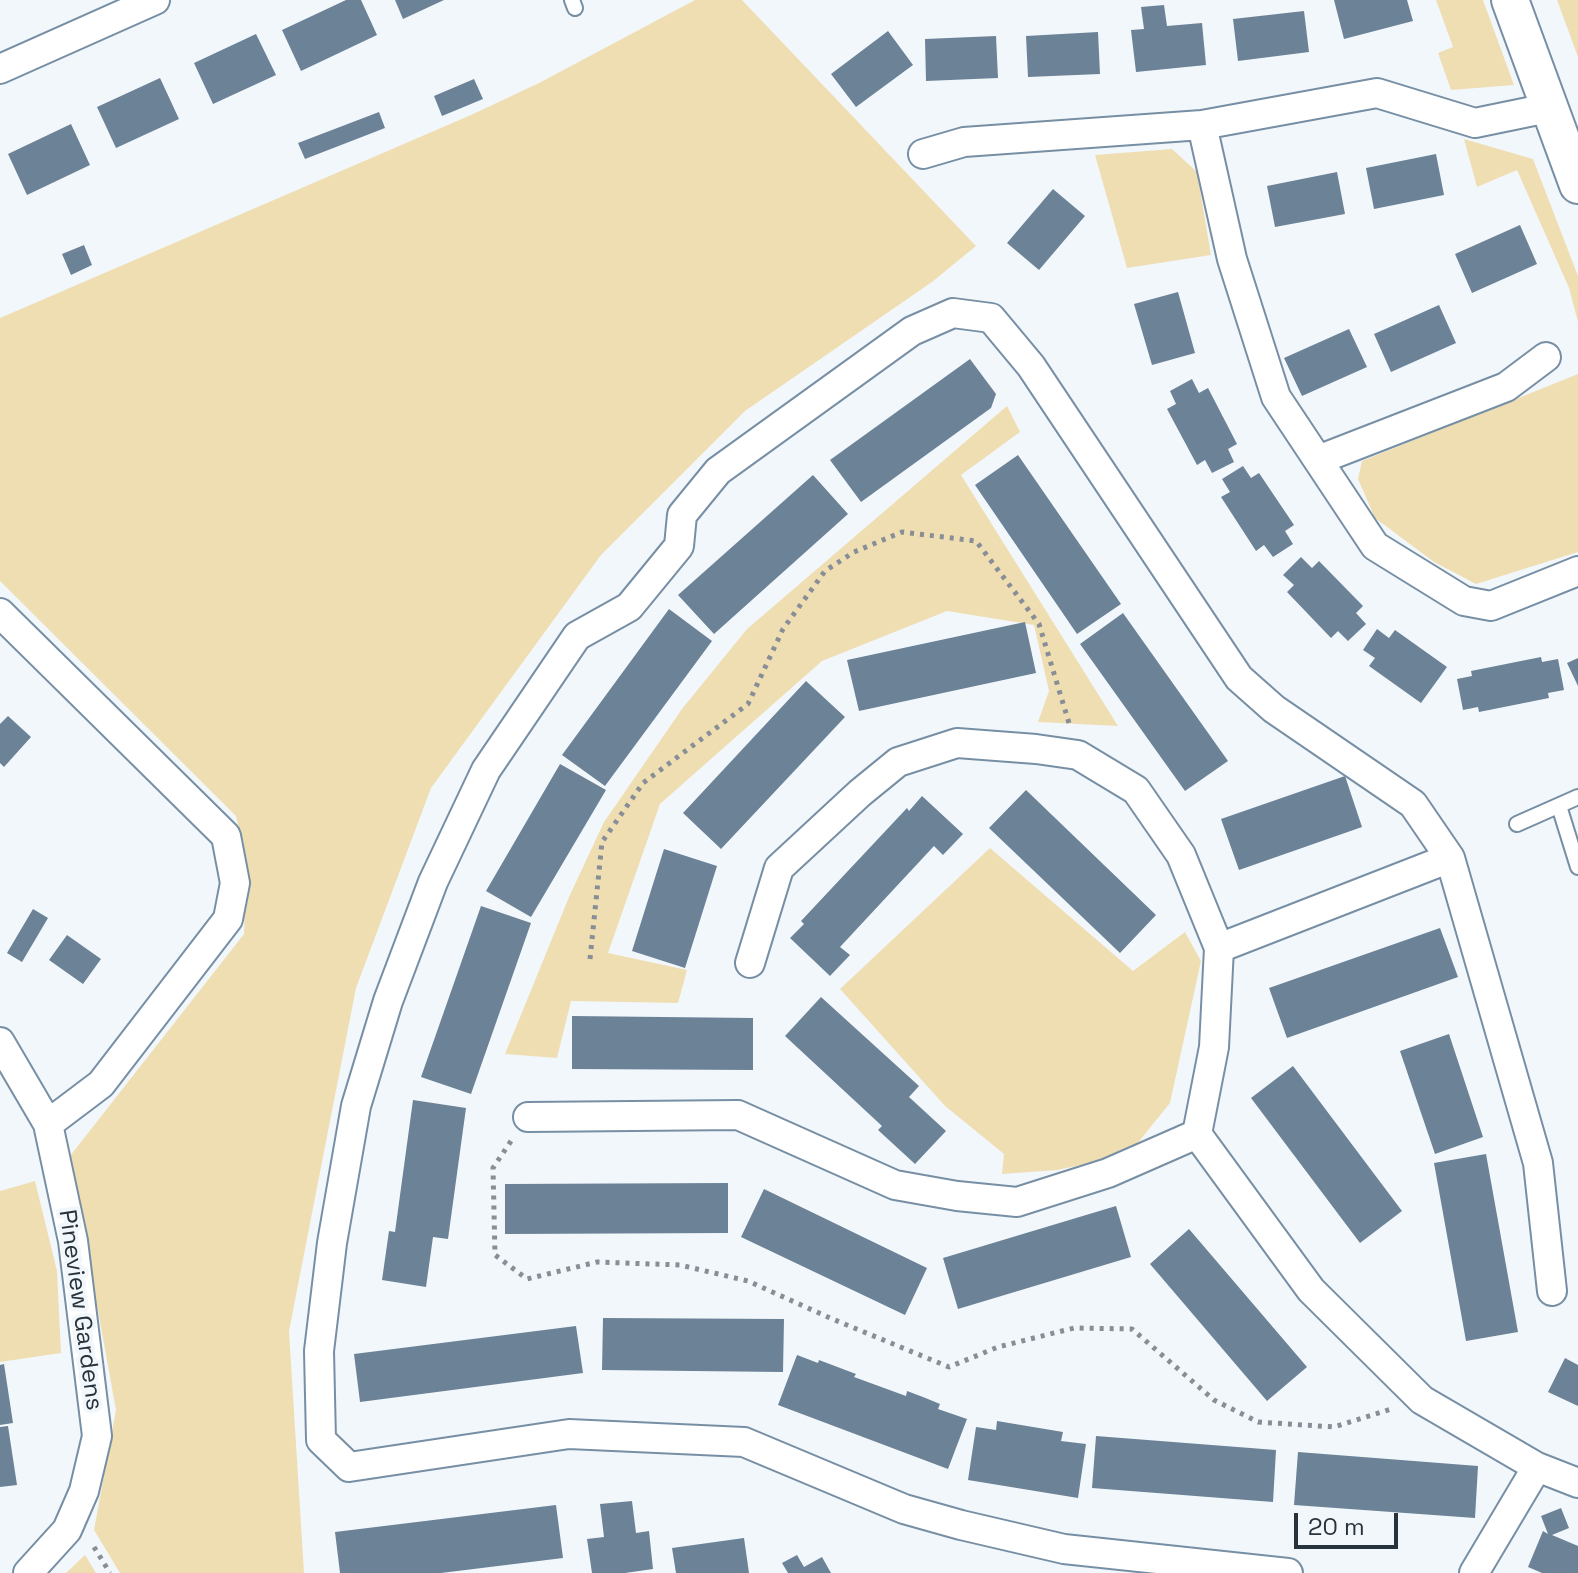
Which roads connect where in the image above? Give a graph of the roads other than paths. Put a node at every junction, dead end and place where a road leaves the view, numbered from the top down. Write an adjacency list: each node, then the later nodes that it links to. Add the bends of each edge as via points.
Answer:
1 (155, 0): 3 (street)
2 (1510, 0): 4 (street)
3 (0, 69)
4 (1548, 108): 5 (street, via 1475,123 1377,93); 7 (street)
5 (1202, 125): 6 (street, via 964,142); 9 (street, via 1232,259 1276,397)
6 (923, 154)
7 (1578, 185)
8 (1546, 357): 9 (street, via 1506,387)
9 (1318, 460): 10 (street, via 1375,546 1464,601 1491,606)
10 (1578, 571)
11 (0, 613): 21 (street, via 226,836 235,883 228,919 101,1084)
12 (1578, 797): 13 (lane)
13 (1559, 806): 14 (lane); 16 (lane)
14 (1517, 824)
15 (1450, 858): 17 (street); 23 (street, via 1538,1163); 27 (street, via 1413,804 1274,709 1239,678 1031,366 991,318 953,313 912,331 718,471 682,515 679,546 629,607 577,636 486,770 433,882 356,1106 319,1351 321,1440 349,1467 569,1434 744,1442 904,1509 961,1525 1064,1549)
16 (1578, 867)
17 (1219, 948): 18 (street, via 1181,855 1136,790 1078,755 957,743 898,762 779,868); 22 (street, via 1214,1047)
18 (750, 963)
19 (0, 1042): 21 (street, Pineview Gardens)
20 (528, 1117): 22 (street, via 738,1115 895,1185 1017,1202 1108,1173)
21 (48, 1124): 26 (street, Pineview Gardens, via 73,1241 97,1436 84,1491 67,1530)
22 (1197, 1134): 24 (street, via 1311,1290 1422,1400)
23 (1552, 1291)
24 (1537, 1467): 25 (street); 28 (street)
25 (1578, 1483)
26 (28, 1573)
27 (1288, 1573)
28 (1474, 1573)

